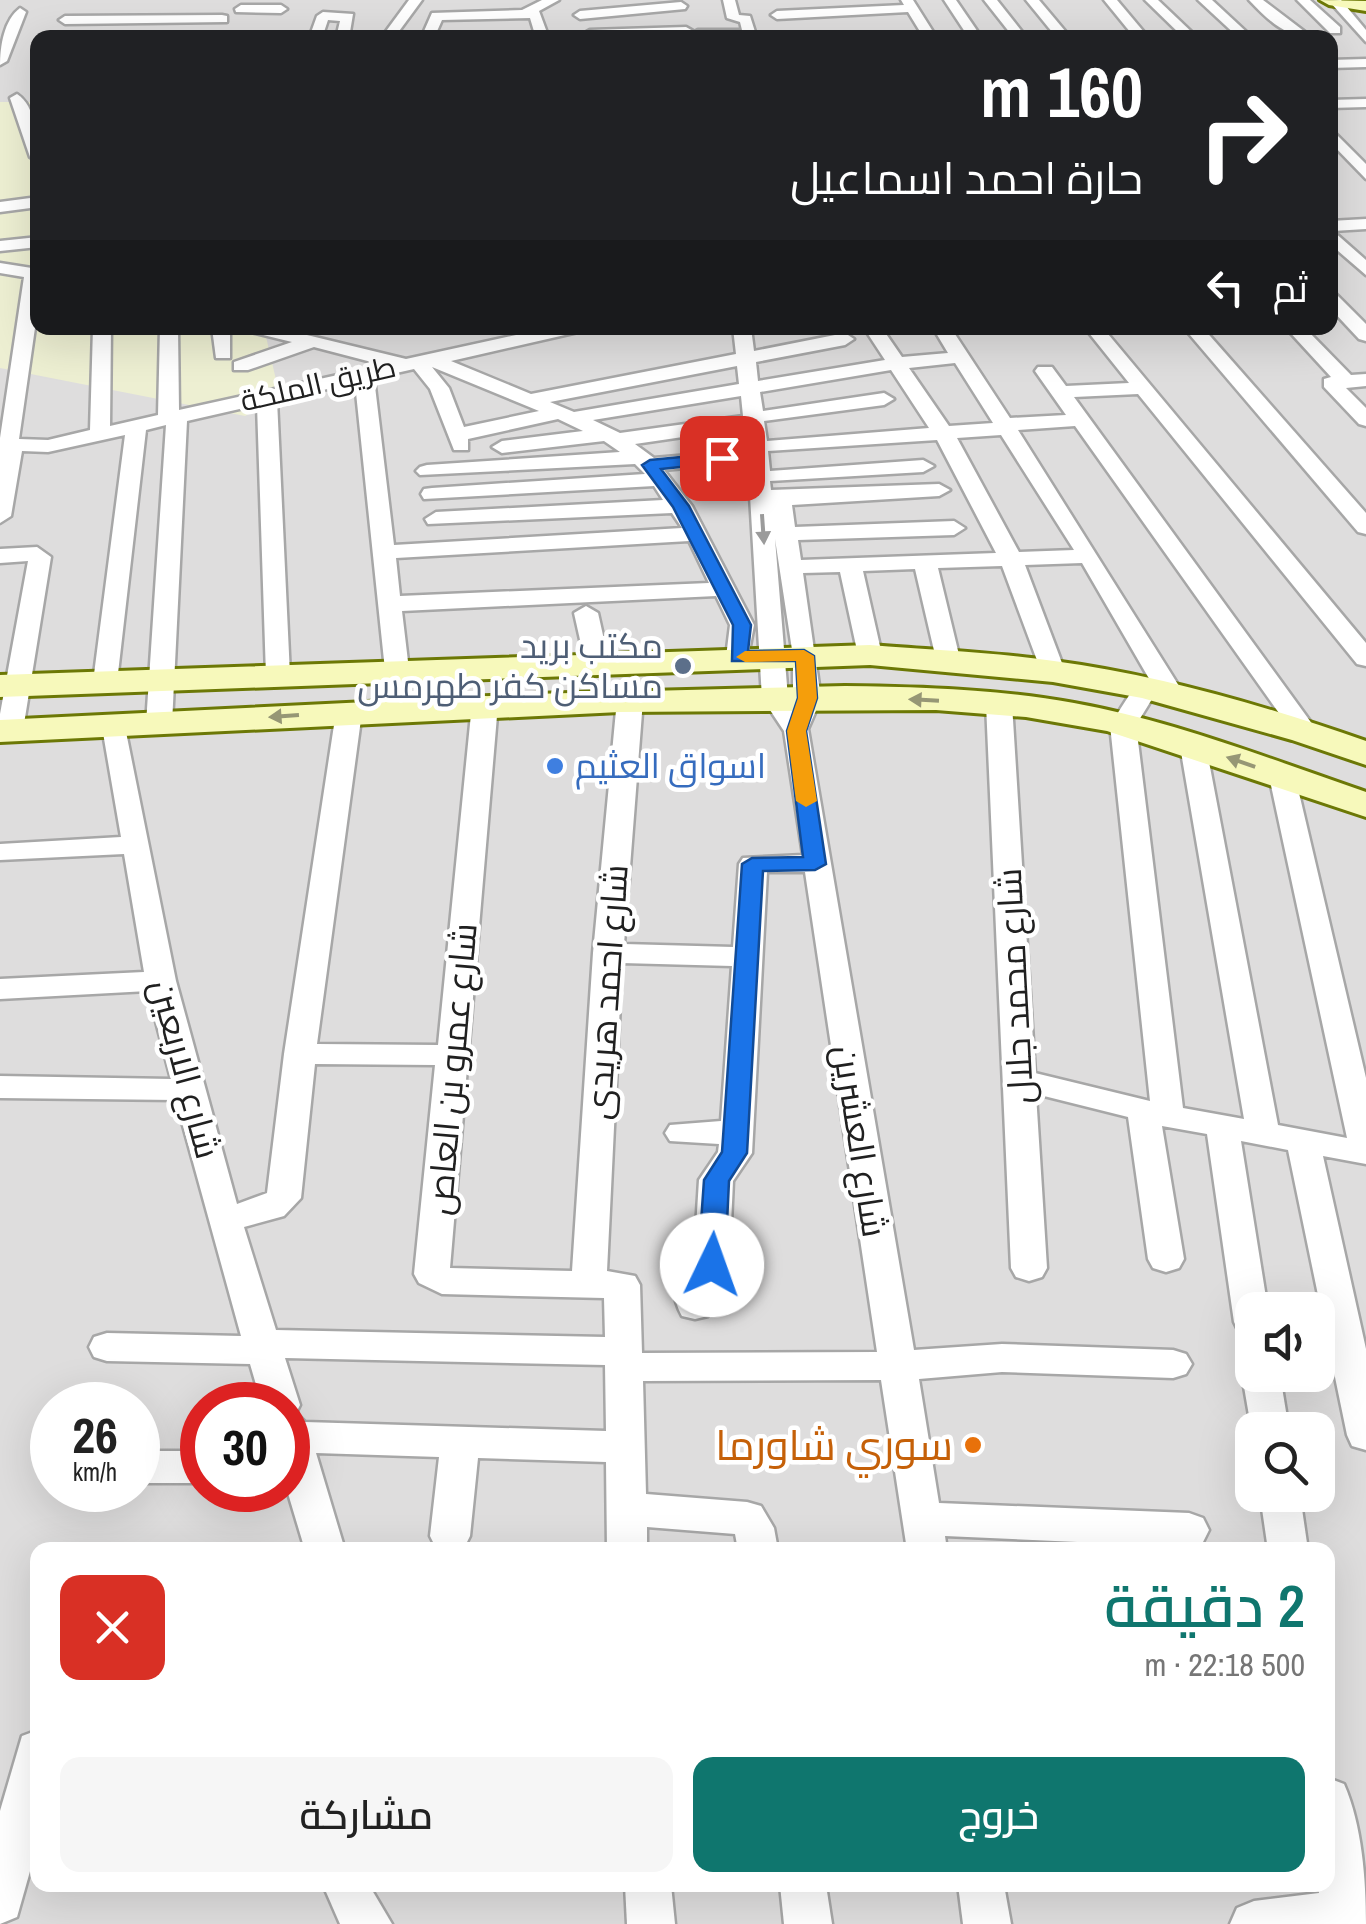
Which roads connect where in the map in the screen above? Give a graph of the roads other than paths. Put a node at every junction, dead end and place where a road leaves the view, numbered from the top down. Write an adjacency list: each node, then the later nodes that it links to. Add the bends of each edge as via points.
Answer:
1 (110, 0): 37 (street)
2 (146, 0): 43 (street)
3 (177, 0): 34 (street)
4 (210, 0): 41 (street)
5 (344, 0): 31 (street)
6 (416, 0): 47 (street)
7 (464, 0): 38 (street)
8 (513, 0): 32 (street)
9 (554, 0): 29 (street, via 528,12)
10 (593, 0): 44 (street, via 578,8)
11 (728, 0): 51 (street, via 733,18)
12 (770, 0): 28 (street, via 779,20)
13 (950, 0): 54 (street)
14 (990, 0): 55 (street)
15 (1032, 0): 56 (street)
16 (1110, 0): 57 (street)
17 (1151, 0): 58 (street)
18 (1204, 0): 59 (street)
19 (1255, 0): 60 (street)
20 (1303, 0): 61 (street)
21 (1332, 0): 25 (street); 62 (street)
22 (850, 4): 26 (street); 28 (street); 39 (street)
23 (910, 4): 26 (street); 53 (street)
24 (243, 5): 33 (street); 42 (street)
25 (1366, 6)
26 (883, 9): 52 (street, via 892,23)
27 (20, 12): 63 (street)
28 (803, 12)
29 (535, 14): 32 (street); 49 (street)
30 (307, 16): 31 (street)
31 (334, 16): 45 (street); 46 (street, via 348,17)
32 (500, 17): 38 (street)
33 (278, 18)
34 (168, 19): 41 (street); 43 (street)
35 (222, 19): 41 (street)
36 (690, 19): 44 (street); 44 (street); 50 (street)
37 (96, 20): 40 (street); 43 (street)
38 (464, 20): 48 (street, via 434,17)
39 (853, 24)
40 (64, 26): 43 (street)
41 (193, 26): 43 (street)
42 (238, 26)
43 (131, 27)
44 (586, 27)
45 (322, 30)
46 (344, 30)
47 (390, 30)
48 (429, 30)
49 (540, 30)
50 (744, 30)
51 (748, 30)
52 (919, 30)
53 (923, 30)
54 (971, 30)
55 (1014, 30)
56 (1058, 30)
57 (1136, 30)
58 (1183, 30)
59 (1239, 30)
60 (1291, 30)
61 (1335, 30)
62 (1366, 38)
63 (0, 61)
64 (1338, 63): 65 (street)
65 (1365, 76): 66 (street)
66 (1338, 86)
67 (0, 98): 68 (street)
68 (18, 98): 69 (street); 74 (street)
69 (30, 98)
70 (1366, 103): 71 (street)
71 (1338, 104)
72 (1366, 116): 73 (street)
73 (1338, 118)
74 (30, 133)
75 (30, 203): 76 (street)
76 (0, 207)
77 (1366, 224): 78 (street)
78 (1338, 226)
79 (1338, 236): 83 (street)
80 (30, 243): 81 (street)
81 (0, 246)
82 (0, 268): 84 (street)
83 (1366, 270)
84 (30, 273)
85 (30, 302): 130 (street)
86 (1338, 306): 99 (street)
87 (102, 335): 127 (street)
88 (169, 335): 120 (street)
89 (223, 335): 102 (street)
90 (286, 335): 101 (street)
91 (537, 335): 105 (street, طريق الملكة)
92 (745, 335): 104 (street, شارع العشرين)
93 (755, 335): 104 (street, شارع العشرين)
94 (877, 335): 106 (street)
95 (947, 335): 103 (street)
96 (1100, 335): 113 (street)
97 (1198, 335): 141 (street)
98 (1302, 335): 110 (street)
99 (1366, 335)
100 (845, 339): 104 (street)
101 (314, 342): 105 (street); 107 (street)
102 (224, 354)
103 (961, 357): 106 (street); 125 (street)
104 (753, 358): 112 (street, شارع العشرين); 118 (street)
105 (418, 362): 109 (street, طريق الملكة); 111 (street); 115 (street)
106 (894, 364): 112 (street); 126 (street)
107 (241, 366)
108 (1045, 371): 114 (street)
109 (364, 374): 116 (street, طريق الملكة); 145 (street)
110 (1356, 381): 123 (street, via 1331,383)
111 (494, 386): 115 (street); 118 (street)
112 (757, 387): 119 (street); 121 (street, شارع العشرين)
113 (1144, 388): 114 (street); 159 (street)
114 (1060, 392): 122 (street)
115 (442, 394): 128 (street)
116 (267, 396): 120 (street, طريق الملكة); 164 (street)
117 (884, 399): 121 (street)
118 (531, 401): 119 (street); 128 (street)
119 (566, 416): 128 (street); 129 (street)
120 (172, 417): 124 (street, طريق الملكة); 165 (street)
121 (761, 419): 129 (street); 131 (street, شارع العشرين)
122 (1081, 420): 125 (street); 179 (street)
123 (1366, 420)
124 (136, 426): 127 (street, طريق الملكة); 166 (street)
125 (1007, 426): 126 (street); 147 (street)
126 (944, 432): 131 (street); 148 (street)
127 (100, 433): 130 (street, طريق الملكة, via 38,447)
128 (457, 434)
129 (612, 438): 133 (street); 133 (street, via 426,465)
130 (6, 439): 139 (street)
131 (765, 450): 133 (street); 134 (street, شارع العشرين); 157 (street, شارع العشرين, one-way to 157)
132 (923, 466): 134 (street)
133 (650, 467): 136 (street); 138 (street)
134 (777, 476): 137 (street, شارع العشرين)
135 (940, 490): 137 (street)
136 (432, 494)
137 (780, 499): 143 (street, شارع العشرين)
138 (681, 506): 140 (street); 144 (street)
139 (0, 516)
140 (436, 519)
141 (1366, 527)
142 (954, 528): 143 (street)
143 (785, 534): 151 (street, شارع العشرين)
144 (702, 543): 145 (street); 152 (street); 153 (street)
145 (384, 552): 154 (street)
146 (0, 556): 167 (street, via 40,557)
147 (1089, 556): 148 (street); 168 (street)
148 (1011, 559): 149 (street); 163 (street)
149 (925, 562): 150 (street); 158 (street)
150 (850, 564): 151 (street); 156 (street)
151 (790, 566): 157 (street, شارع العشرين)
152 (446, 568)
153 (724, 589): 154 (street); 157 (street, via 742,625)
154 (390, 604): 162 (street)
155 (586, 614): 160 (street)
156 (870, 655): 157 (street); 158 (street)
157 (772, 656): 160 (street); 173 (street, شارع العشرين); 173 (street, شارع العشرين)
158 (948, 659): 163 (street)
159 (1366, 659)
160 (597, 662): 161 (street)
161 (444, 668): 162 (street); 172 (street)
162 (398, 670): 164 (street)
163 (1053, 671): 168 (street)
164 (278, 675): 165 (street)
165 (160, 680): 166 (street); 175 (street)
166 (105, 682): 167 (street)
167 (9, 686): 178 (street)
168 (1158, 691): 176 (street); 179 (street)
169 (630, 700): 170 (street); 173 (street); 187 (street, شارع احمد هريدى)
170 (485, 704): 172 (street); 192 (street, شارع عمرو بن العاص)
171 (999, 704): 173 (street, one-way to 173); 176 (street); 193 (street, شارع محمد جلال)
172 (445, 706): 174 (street)
173 (793, 709): 186 (street, شارع العشرين)
174 (349, 712): 175 (street, one-way to 175); 191 (street)
175 (158, 724): 177 (street)
176 (1123, 725): 180 (street); 196 (street)
177 (115, 727): 178 (street); 184 (street, شارع الاربعين)
178 (5, 731)
179 (1305, 732): 181 (street)
180 (1192, 746): 182 (street, one-way to 180); 200 (street)
181 (1362, 746)
182 (1282, 776): 183 (street); 202 (street)
183 (1365, 808)
184 (136, 845): 185 (street); 189 (street, شارع الاربعين)
185 (0, 852)
186 (815, 864): 188 (street, via 752,864); 213 (street, شارع العشرين)
187 (608, 953): 188 (street); 206 (street, شارع احمد هريدى)
188 (748, 957): 198 (street)
189 (161, 981): 190 (street); 195 (street, شارع الاربعين)
190 (0, 989)
191 (300, 1054): 192 (street); 203 (street, via 284,1198)
192 (455, 1055): 206 (street, شارع عمرو بن العاص, via 432,1274 442,1282)
193 (1021, 1080): 196 (street); 205 (street, شارع محمد جلال)
194 (0, 1087): 195 (street)
195 (192, 1090): 203 (street, شارع الاربعين)
196 (1155, 1113): 197 (street); 204 (street)
197 (1222, 1127): 200 (street); 207 (street)
198 (736, 1132): 199 (street); 208 (street, via 734,1153 716,1180 712,1267 692,1278)
199 (682, 1133)
200 (1263, 1135): 201 (street)
201 (1303, 1142): 202 (street); 215 (street)
202 (1366, 1151)
203 (224, 1220): 210 (street, شارع الاربعين)
204 (1166, 1259)
205 (1030, 1268)
206 (589, 1283): 211 (street, via 622,1286)
207 (1247, 1292)
208 (695, 1306)
209 (107, 1347): 210 (street)
210 (263, 1347): 211 (street); 214 (street, شارع الاربعين)
211 (623, 1359): 213 (street); 218 (street)
212 (1173, 1364): 213 (street, via 1002,1358)
213 (897, 1366): 223 (street, شارع العشرين)
214 (273, 1382)
215 (1366, 1435)
216 (310, 1440): 217 (street)
217 (460, 1442): 218 (street); 224 (street)
218 (625, 1447): 220 (street)
219 (310, 1504): 225 (street, شارع الاربعين)
220 (626, 1510): 226 (street); 227 (street, via 747,1518)
221 (1282, 1512): 228 (street)
222 (1188, 1530): 223 (street)
223 (924, 1534)
224 (450, 1536)
225 (322, 1542)
226 (627, 1542)
227 (757, 1542)
228 (1287, 1542)
229 (30, 1782): 235 (street)
230 (1335, 1827): 236 (street)
231 (347, 1892): 237 (street)
232 (649, 1892): 238 (street)
233 (803, 1892): 239 (street)
234 (982, 1892): 240 (street)
235 (0, 1900)
236 (1356, 1912): 241 (street)
237 (368, 1924)
238 (651, 1924)
239 (808, 1924)
240 (987, 1924)
241 (1254, 1924)

